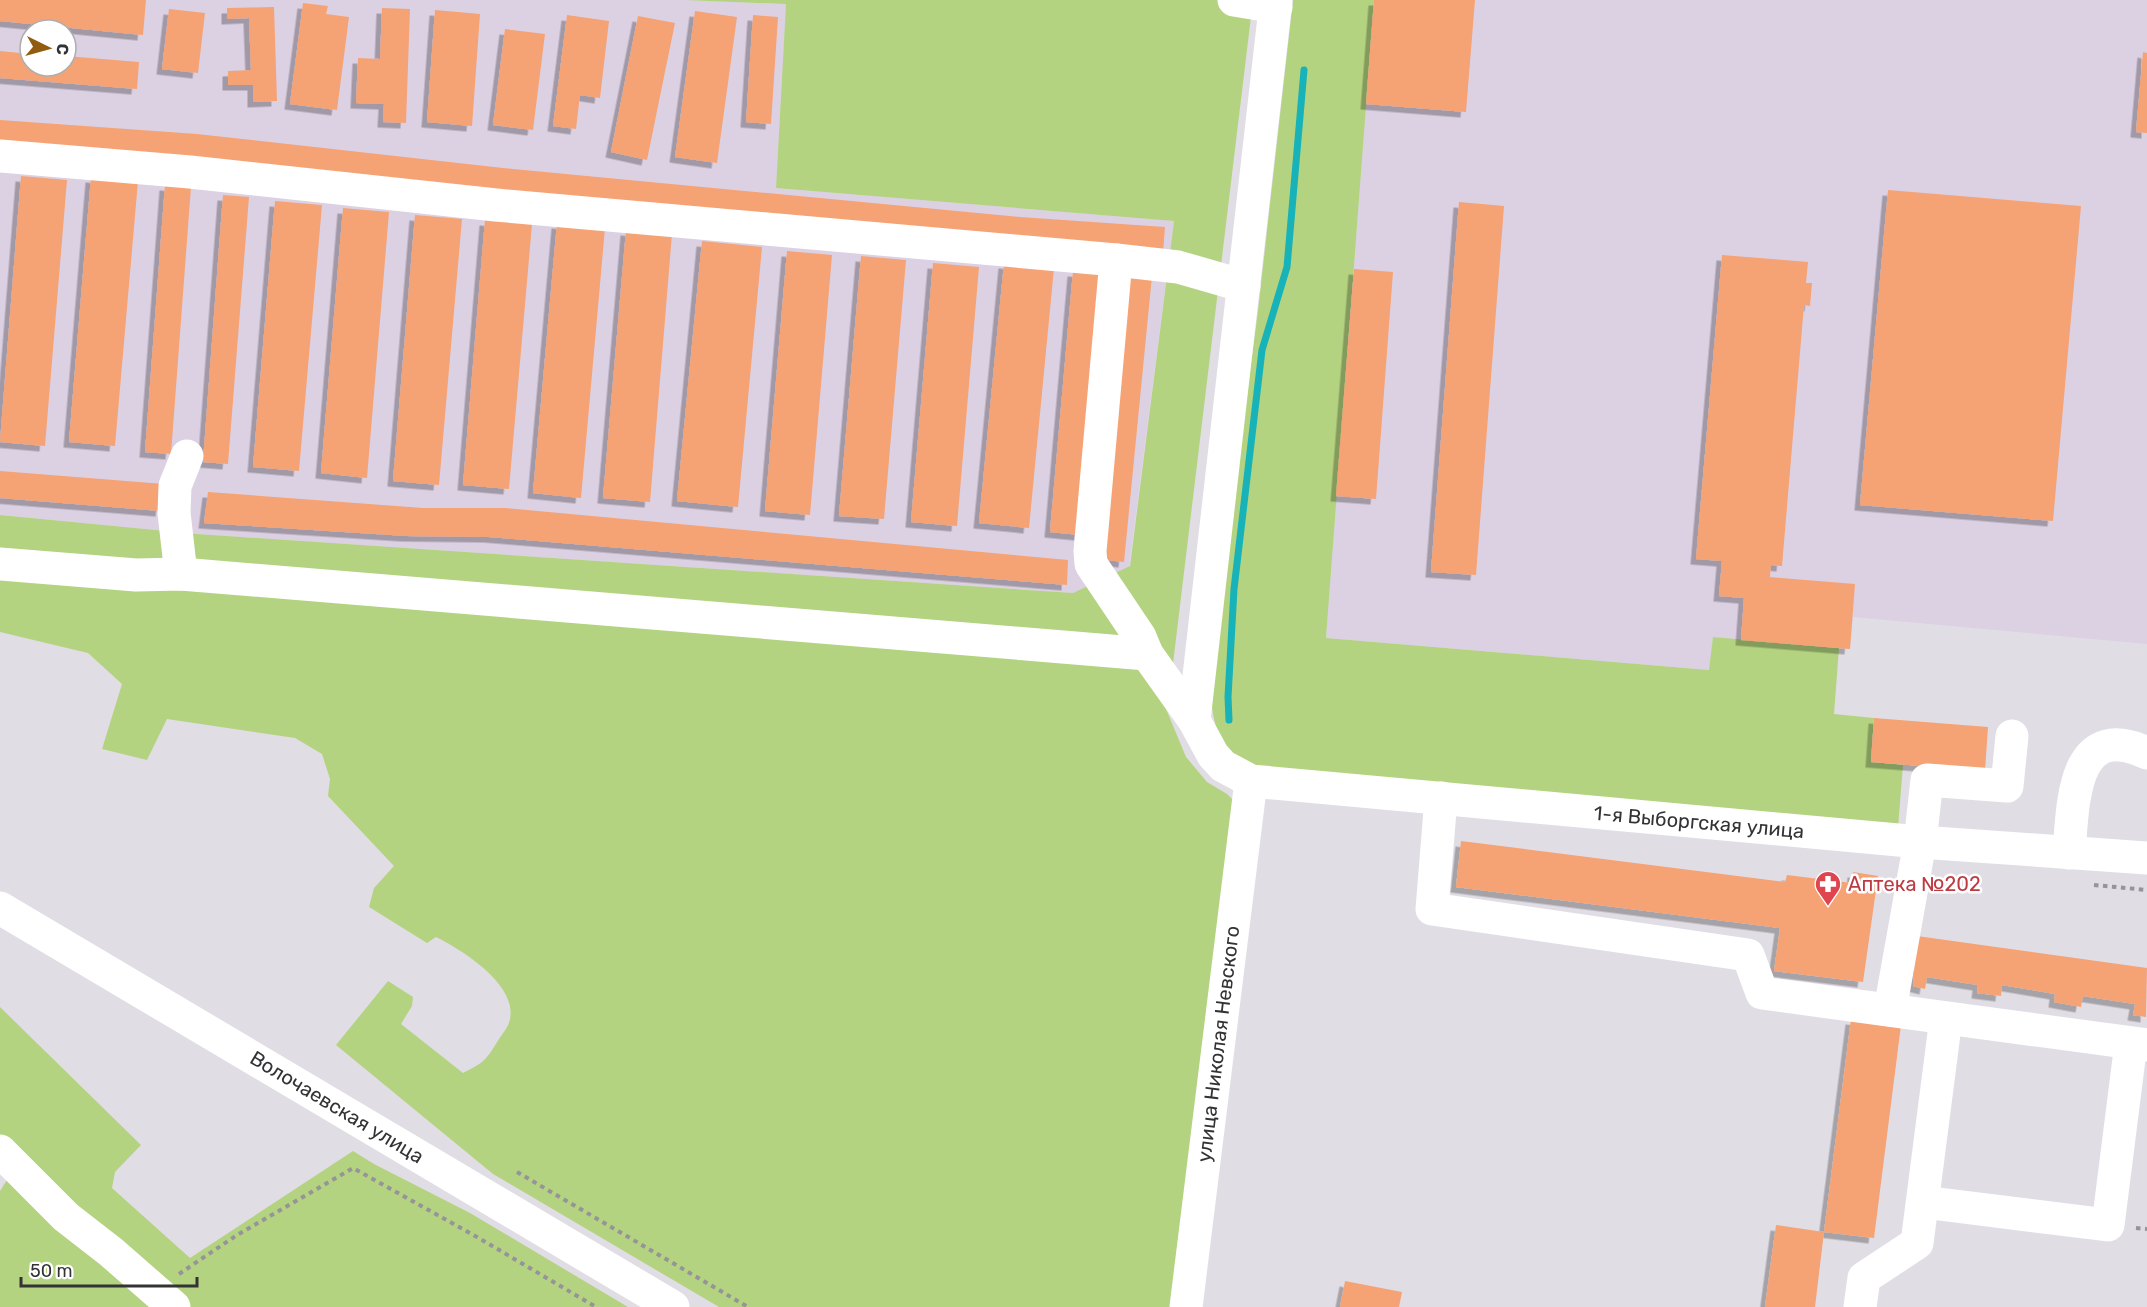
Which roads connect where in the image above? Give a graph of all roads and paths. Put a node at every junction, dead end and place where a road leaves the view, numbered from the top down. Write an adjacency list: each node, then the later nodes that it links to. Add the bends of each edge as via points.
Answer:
1 (1234, 0): 2 (street)
2 (1276, 3): 5 (street)
3 (0, 156): 4 (street, via 190,172 496,206)
4 (1116, 260): 5 (street, via 1178,267); 9 (street, via 1091,564)
5 (1244, 286): 10 (street)
6 (187, 456): 8 (street, via 175,486)
7 (0, 564): 8 (street, via 136,575)
8 (181, 574): 9 (street)
9 (1148, 654): 10 (street)
10 (1194, 720): 13 (street, via 1223,766)
11 (2012, 736): 15 (street, via 2007,786 1927,780)
12 (2147, 753): 16 (street, via 2121,745 2107,746 2093,753 2082,767 2075,786)
13 (1251, 781): 14 (street, 1-я Выборгская улица); 30 (street, улица Николая Невского)
14 (1441, 798): 15 (street, 1-я Выборгская улица); 19 (street, via 1432,909 1748,955 1762,993)
15 (1920, 842): 16 (street, 1-я Выборгская улица); 19 (street)
16 (2069, 853): 17 (street, 1-я Выборгская улица)
17 (2147, 858)
18 (0, 908): 28 (street, Волочаевская улица)
19 (1890, 1010): 20 (street)
20 (1946, 1018): 21 (street); 24 (street)
21 (2139, 1044): 24 (street, via 2108,1225)
22 (0, 1151): 25 (street, via 66,1217)
23 (517, 1172): 29 (path)
24 (1923, 1202): 31 (street, via 1917,1243 1864,1278)
25 (146, 1282): 26 (street); 27 (path, via 186,1272 237,1235 353,1168)
26 (174, 1307)
27 (596, 1307)
28 (673, 1307)
29 (748, 1307)
30 (1186, 1307)
31 (1860, 1307)

